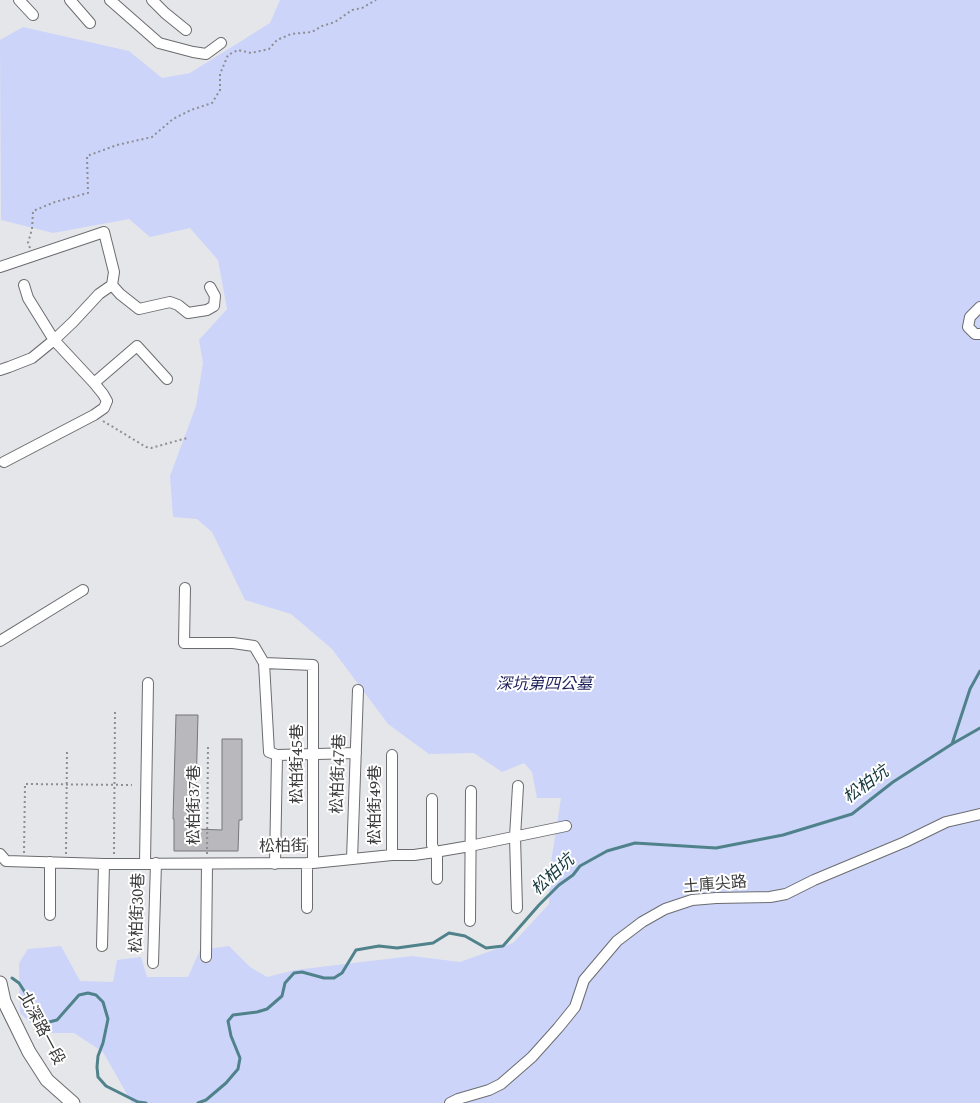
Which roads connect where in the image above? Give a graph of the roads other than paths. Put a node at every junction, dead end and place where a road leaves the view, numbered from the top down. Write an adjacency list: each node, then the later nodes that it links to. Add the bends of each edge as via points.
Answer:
1 (19, 0): 5 (street)
2 (70, 0): 6 (street)
3 (110, 0): 8 (street, via 159,43 206,54)
4 (152, 0): 7 (street)
5 (33, 15)
6 (90, 23)
7 (186, 30)
8 (221, 43)
9 (0, 267): 11 (street, via 104,232 114,272)
10 (24, 285): 15 (street, via 28,298)
11 (112, 285): 12 (street, via 139,309 170,302 188,313 207,310 214,306 215,296); 15 (street)
12 (210, 287)
13 (980, 306): 14 (street, via 970,317 968,326 975,334)
14 (980, 334)
15 (54, 340): 16 (street, via 32,358); 18 (street)
16 (0, 370)
17 (167, 379): 18 (street, via 137,346)
18 (94, 383): 19 (street, via 107,401 104,408)
19 (4, 462)
20 (185, 588): 23 (street, via 184,643 233,643 254,646)
21 (83, 590): 22 (street)
22 (0, 640)
23 (264, 662): 27 (street, 松柏街45巷, via 313,665); 28 (street, via 269,752)
24 (148, 683): 45 (street)
25 (358, 690): 26 (street, 松柏街47巷)
26 (356, 753): 27 (street); 40 (street, 松柏街47巷)
27 (314, 754): 28 (street); 43 (street, 松柏街45巷)
28 (277, 755): 47 (street)
29 (392, 755): 39 (street, 松柏街49巷)
30 (518, 786): 35 (street)
31 (471, 791): 36 (street)
32 (432, 799): 37 (street, via 432,845)
33 (980, 814): 59 (street, 土庫尖路, via 946,822 786,894 692,900 665,909 617,941 584,980 575,1007 532,1057 501,1084)
34 (566, 826): 35 (street, 松柏街)
35 (515, 837): 36 (street, 松柏街); 50 (street)
36 (470, 846): 37 (street, 松柏街); 52 (street)
37 (435, 852): 39 (street, 松柏街); 48 (street)
38 (0, 854): 41 (street, 松柏街, via 6,861)
39 (392, 855): 40 (street, 松柏街)
40 (352, 859): 43 (street, 松柏街)
41 (50, 862): 44 (street, 松柏街); 51 (street)
42 (156, 863): 45 (street, 松柏街); 46 (street, 松柏街); 55 (street, 松柏街30巷)
43 (310, 863): 47 (street, 松柏街); 49 (street, 松柏街45巷)
44 (109, 864): 45 (street, 松柏街); 53 (street)
45 (145, 864)
46 (207, 864): 47 (street, 松柏街); 54 (street)
47 (275, 864)
48 (437, 879)
49 (307, 908)
50 (517, 908)
51 (50, 915)
52 (470, 921)
53 (102, 946)
54 (206, 957)
55 (153, 963)
56 (0, 984): 57 (main road, 北深路一段)
57 (2, 1001): 58 (main road, 北深路一段, via 28,1052 47,1080)
58 (73, 1103)
59 (450, 1103)

